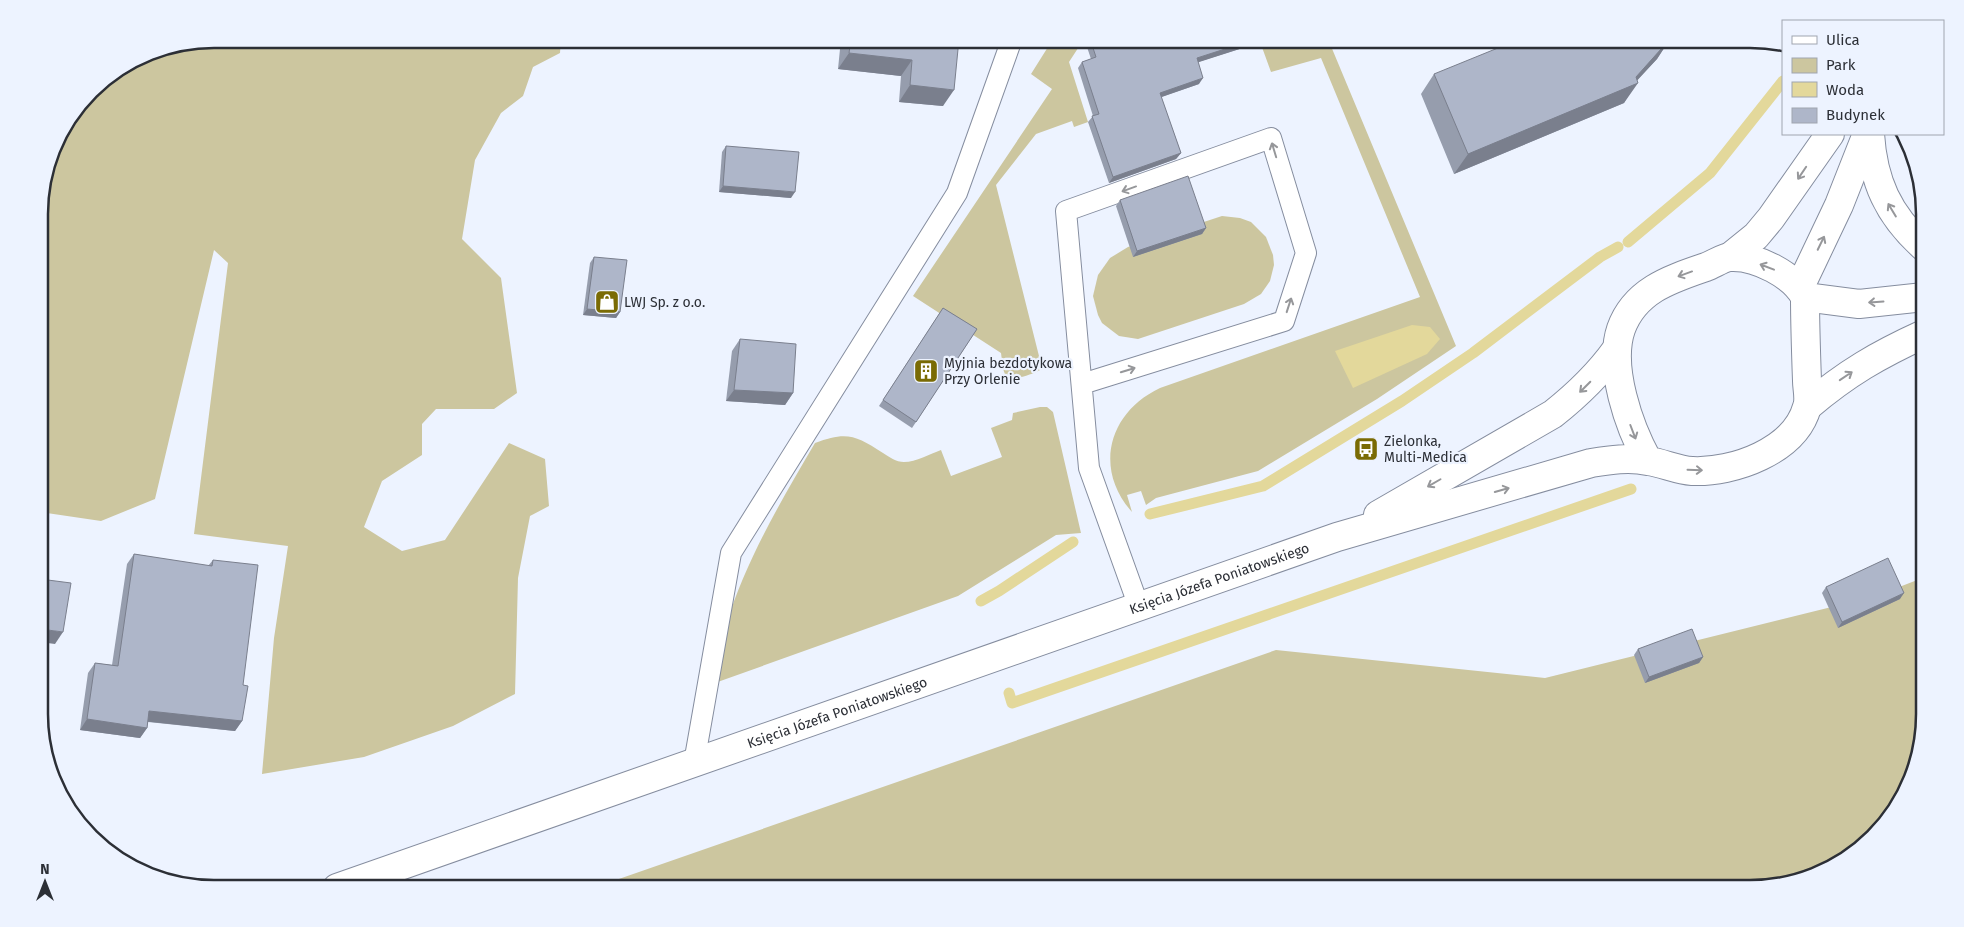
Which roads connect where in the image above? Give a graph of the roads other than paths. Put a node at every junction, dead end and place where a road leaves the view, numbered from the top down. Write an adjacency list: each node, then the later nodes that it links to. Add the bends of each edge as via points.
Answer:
1 (1009, 48): 16 (lane, via 958,193 731,553)
2 (1829, 135): 6 (main road, one-way to 6, via 1771,218 1756,236)
3 (1869, 135): 5 (main road, one-way to 3, via 1894,214 1880,188)
4 (1869, 135): 7 (main road, one-way to 4)
5 (1916, 240)
6 (1730, 257): 7 (main road, one-way to 6, via 1787,275); 10 (main road, one-way to 10, via 1665,281 1646,292 1632,308 1621,329)
7 (1803, 292): 8 (main road, one-way to 7, via 1859,304 1826,301); 12 (main road)
8 (1916, 298)
9 (1916, 338): 12 (main road, one-way to 9, via 1865,363)
10 (1616, 350): 13 (main road, one-way to 13, via 1629,420); 14 (main road, Księcia Józefa Poniatowskiego, one-way to 14, via 1600,372 1553,414)
11 (1082, 384): 11 (lane, one-way to 11, via 1284,321 1306,253 1271,138 1066,211); 15 (lane, via 1090,468)
12 (1808, 406): 13 (main road, Księcia Józefa Poniatowskiego, one-way to 12, via 1692,471 1741,465 1787,439)
13 (1648, 461): 14 (main road, Księcia Józefa Poniatowskiego, one-way to 13, via 1591,463 1620,459)
14 (1337, 537): 15 (main road, Księcia Józefa Poniatowskiego)
15 (1139, 607): 16 (main road, Księcia Józefa Poniatowskiego)
16 (694, 763): 17 (main road, Księcia Józefa Poniatowskiego)
17 (361, 880)

